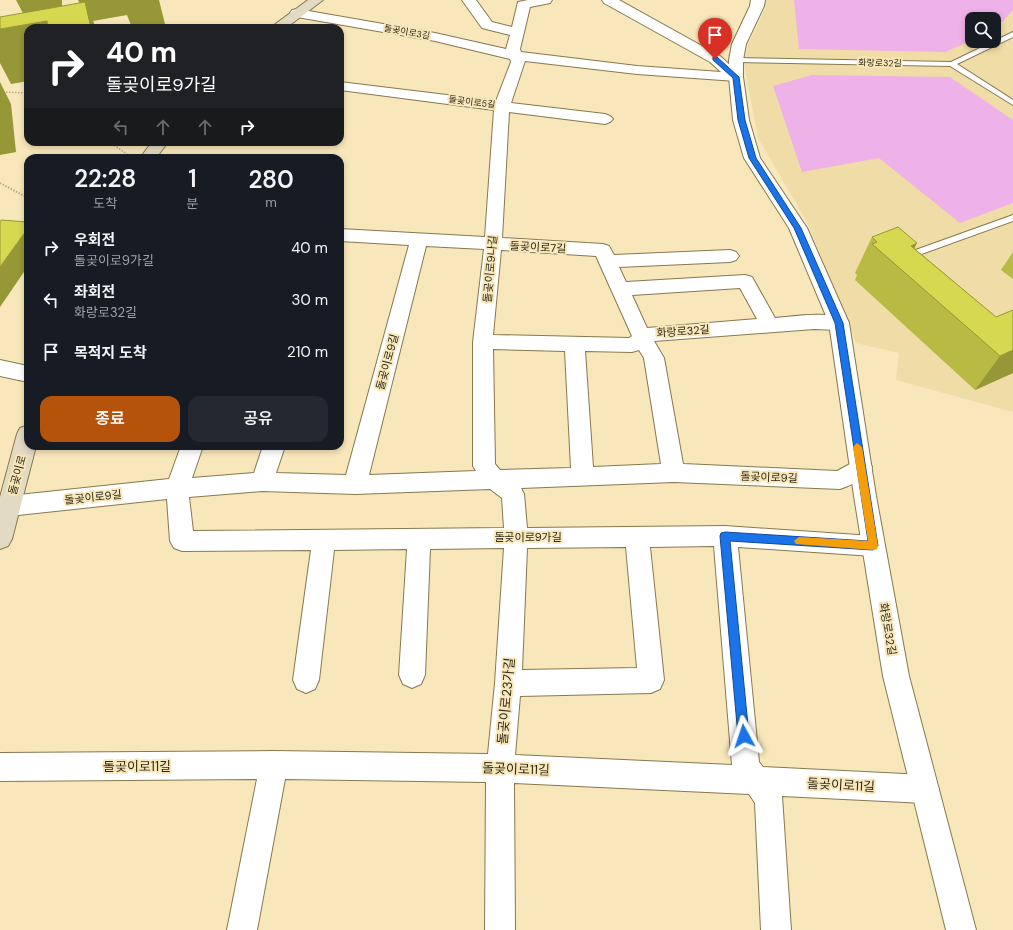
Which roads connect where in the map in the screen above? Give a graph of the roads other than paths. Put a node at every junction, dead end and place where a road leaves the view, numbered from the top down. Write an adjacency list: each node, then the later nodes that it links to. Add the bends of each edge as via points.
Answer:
1 (316, 0): 7 (main road)
2 (469, 0): 9 (street, via 487,25)
3 (545, 0): 6 (street)
4 (609, 0): 13 (street)
5 (758, 0): 13 (street, 화랑로32길, via 739,44)
6 (521, 3): 9 (street, via 524,8)
7 (297, 13): 8 (main road); 11 (street, 돌곶이로3길, via 435,37)
8 (282, 24)
9 (518, 33): 11 (street, via 513,49)
10 (1013, 34): 12 (lane)
11 (516, 56): 13 (street, 돌곶이로3길, via 637,70); 16 (street, 돌곶이로9나길, via 518,62)
12 (952, 64): 13 (lane, 화랑로32길); 15 (lane)
13 (736, 69): 26 (street, 화랑로32길, via 741,120 752,158 798,228)
14 (344, 86): 16 (street, 돌곶이로5길)
15 (1013, 103)
16 (502, 106): 17 (street, 돌곶이로5길); 21 (street, 돌곶이로9나길)
17 (604, 119)
18 (1013, 218): 22 (lane)
19 (344, 238): 20 (street, 돌곶이로7길)
20 (419, 240): 21 (street, 돌곶이로7길); 41 (street, 돌곶이로9길)
21 (493, 244): 24 (street, 돌곶이로7길, via 603,250); 29 (street, 돌곶이로9나길)
22 (913, 254)
23 (730, 256): 24 (street)
24 (608, 261): 25 (street)
25 (620, 289): 27 (street, via 745,281); 28 (street)
26 (839, 323): 27 (street, 화랑로32길); 36 (street, 화랑로32길)
27 (770, 325): 28 (street, 화랑로32길, via 652,333)
28 (643, 338): 30 (street, 화랑로32길, via 632,345); 37 (street, via 654,358)
29 (483, 342): 30 (street, 화랑로32길); 39 (street, 돌곶이로9나길, via 484,466)
30 (575, 344): 38 (street)
31 (0, 368): 32 (street)
32 (24, 373)
33 (24, 449): 43 (main road, 돌곶이로)
34 (191, 450): 42 (street)
35 (273, 450): 40 (street)
36 (861, 467): 37 (street, 돌곶이로9길, via 840,480); 50 (street, 화랑로32길)
37 (674, 473): 38 (street, 돌곶이로9길)
38 (582, 476): 39 (street, 돌곶이로9길)
39 (496, 481): 41 (street, 돌곶이로9길); 46 (street, 돌곶이로23가길, via 514,494)
40 (262, 482): 41 (street, 돌곶이로9길); 42 (street, 돌곶이로9길)
41 (355, 485)
42 (177, 488): 43 (street, 돌곶이로9길); 49 (street, 돌곶이로9가길, via 182,541)
43 (9, 506): 48 (main road, 돌곶이로)
44 (637, 536): 45 (street, 돌곶이로9가길); 46 (street, 돌곶이로9가길); 53 (street, via 651,680)
45 (725, 536): 50 (street, 돌곶이로9가길); 57 (street, via 746,767)
46 (516, 537): 47 (street, 돌곶이로9가길); 53 (street, 돌곶이로23가길)
47 (420, 538): 49 (street, 돌곶이로9가길); 51 (street)
48 (0, 539)
49 (324, 539): 52 (street)
50 (873, 546): 58 (street, 화랑로32길, via 896,676)
51 (412, 675)
52 (306, 680)
53 (508, 683): 56 (street, 돌곶이로23가길)
54 (274, 765): 55 (street, 돌곶이로11길); 56 (street, 돌곶이로11길); 59 (street)
55 (0, 767)
56 (500, 768): 57 (street, 돌곶이로11길); 60 (street, 돌곶이로23가길)
57 (758, 780): 58 (street, 돌곶이로11길); 61 (street, via 769,798)
58 (925, 790): 62 (street, 화랑로32길)
59 (242, 930)
60 (500, 930)
61 (776, 930)
62 (961, 930)

